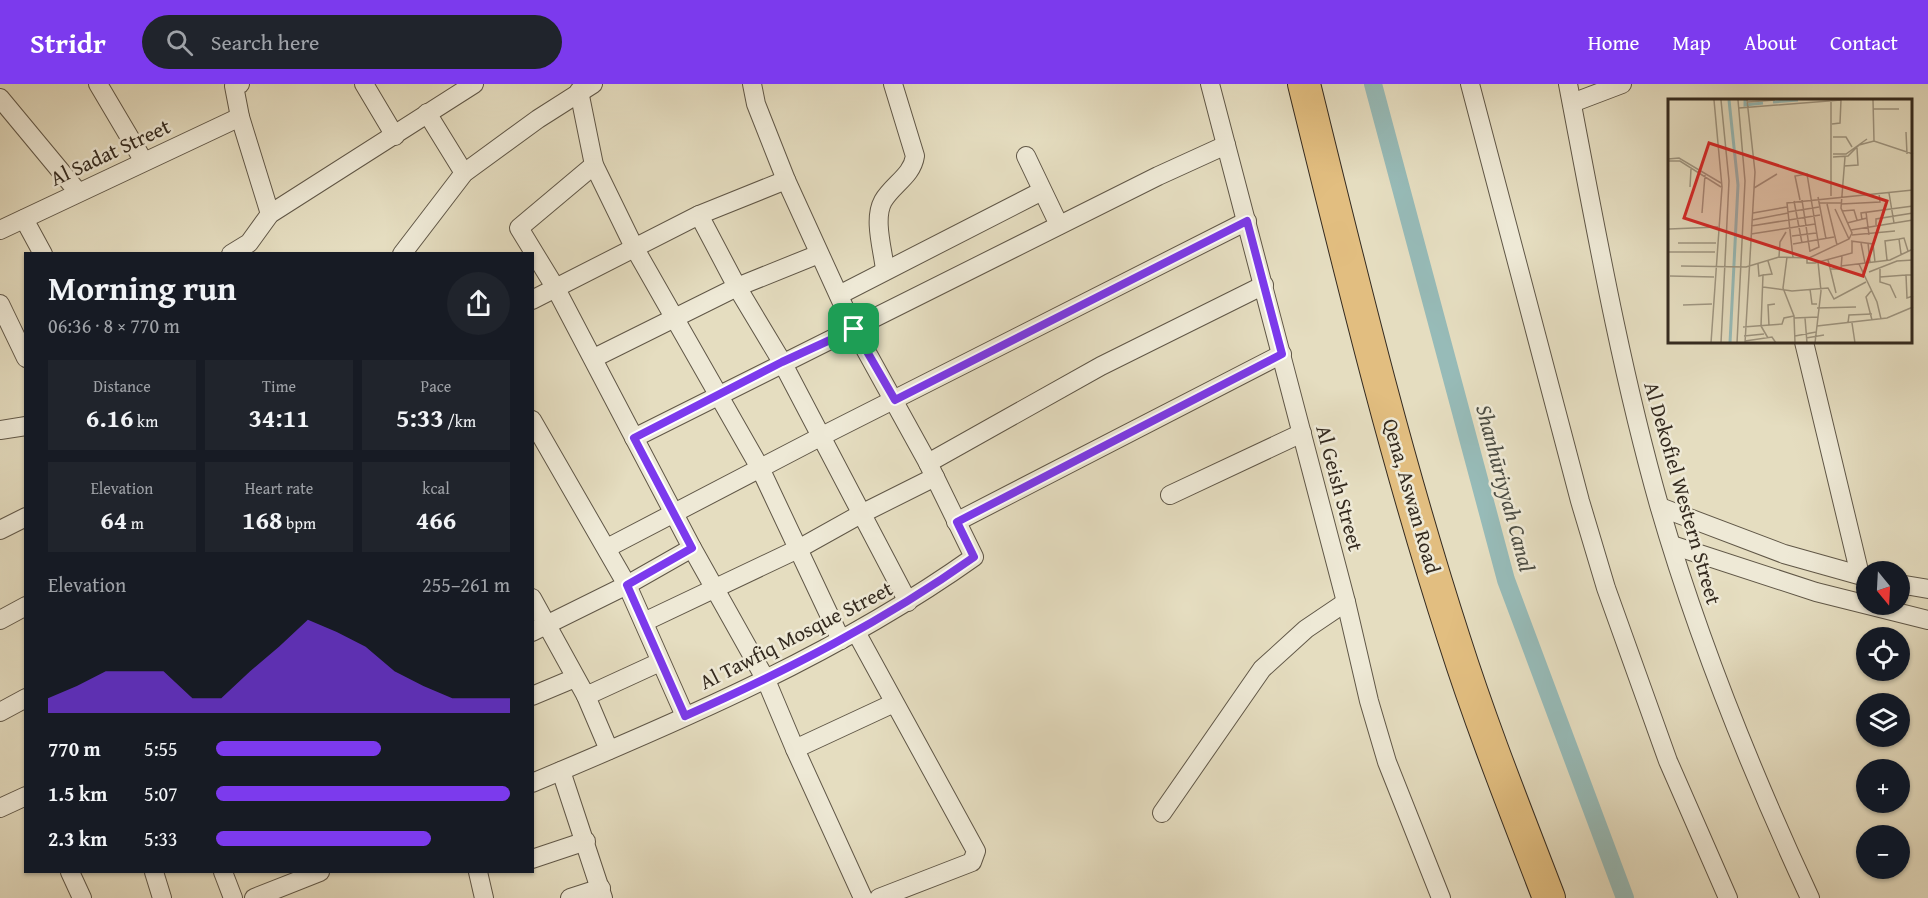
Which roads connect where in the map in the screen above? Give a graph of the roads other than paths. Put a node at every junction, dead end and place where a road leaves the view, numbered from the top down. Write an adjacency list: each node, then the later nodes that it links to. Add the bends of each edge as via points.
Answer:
1 (98, 84): 20 (street)
2 (240, 84): 16 (street, via 234,86)
3 (364, 84): 17 (street)
4 (474, 84): 15 (street)
5 (752, 84): 23 (street)
6 (893, 84): 39 (street, via 915,156 912,168 887,196 879,212)
7 (1210, 84): 18 (street, Al Geish Street)
8 (1304, 84): 122 (highway, Qena, Aswan Road, via 1420,530 1492,748)
9 (1470, 84): 123 (street, via 1606,588 1668,761)
10 (1568, 84): 14 (street, Al Dekofiel Western Street)
11 (1622, 84): 14 (street)
12 (586, 88): 21 (street); 22 (street)
13 (0, 98): 25 (street)
14 (1572, 103): 64 (street, Al Dekofiel Western Street, via 1626,375)
15 (428, 113): 17 (street); 22 (street)
16 (240, 117): 20 (street, Al Sadat Street); 26 (street)
17 (395, 136): 26 (street)
18 (1226, 146): 29 (street, Al Geish Street); 30 (street)
19 (1026, 156): 24 (street)
20 (143, 160): 25 (street, Al Sadat Street)
21 (594, 165): 32 (street); 36 (street, via 519,228)
22 (464, 173): 35 (street)
23 (786, 180): 27 (street); 38 (street)
24 (1042, 191): 30 (street); 39 (street)
25 (78, 192): 28 (street, Al Sadat Street)
26 (270, 214): 34 (street, via 249,243)
27 (699, 215): 32 (street); 42 (street)
28 (24, 219): 31 (street, Al Sadat Street); 33 (street)
29 (1247, 221): 40 (street, Al Geish Street); 54 (street)
30 (1059, 225): 47 (street)
31 (0, 230)
32 (634, 247): 41 (street); 46 (street)
33 (42, 252)
34 (234, 252)
35 (404, 252)
36 (534, 252)
37 (534, 253): 41 (street)
38 (819, 254): 42 (street); 43 (street)
39 (885, 270): 43 (street)
40 (1264, 285): 50 (street, Al Geish Street); 62 (street, via 1101,366)
41 (555, 287): 44 (street); 51 (street)
42 (737, 287): 46 (street); 52 (street)
43 (839, 295): 47 (street)
44 (534, 299)
45 (0, 304): 49 (street)
46 (674, 318): 51 (street); 53 (street)
47 (854, 329): 52 (street); 54 (street)
48 (1805, 344): 74 (street)
49 (24, 354)
50 (1282, 354): 58 (street, Al Geish Street); 68 (street)
51 (594, 358): 60 (street)
52 (782, 362): 53 (street); 59 (street)
53 (720, 396): 60 (street); 61 (street)
54 (895, 400): 59 (street); 62 (street)
55 (534, 423): 71 (street)
56 (24, 426): 57 (street)
57 (0, 430)
58 (1302, 433): 63 (street); 81 (street, Al Geish Street)
59 (822, 436): 61 (street); 65 (street)
60 (634, 438): 66 (street)
61 (760, 468): 66 (street); 73 (street)
62 (932, 470): 65 (street); 68 (street)
63 (1170, 495)
64 (1660, 507): 70 (street, Al Dekofiel Western Street); 75 (street, via 1784,554)
65 (861, 514): 73 (street); 80 (street)
66 (675, 515): 71 (street); 72 (street)
67 (24, 518): 69 (street)
68 (957, 522): 80 (street, Al Tawfiq Mosque Street, via 974,557)
69 (0, 530)
70 (1672, 545): 85 (street, via 1816,592); 124 (street, Al Dekofiel Western Street, via 1736,728)
71 (607, 548): 76 (street)
72 (692, 548): 76 (street); 78 (street)
73 (800, 548): 78 (street); 88 (street)
74 (1859, 561)
75 (1856, 574)
76 (627, 585): 86 (street); 87 (street)
77 (1910, 586): 79 (street)
78 (717, 589): 86 (street); 91 (street)
79 (1928, 589)
80 (908, 602): 88 (street, Al Tawfiq Mosque Street)
81 (1346, 602): 104 (street, via 1306,628 1262,669); 121 (street, Al Geish Street, via 1387,762)
82 (534, 606): 87 (street)
83 (24, 607): 84 (street)
84 (0, 620)
85 (1928, 620)
86 (644, 622): 89 (street)
87 (540, 628): 90 (street)
88 (849, 636): 91 (street, Al Tawfiq Mosque Street); 95 (street)
89 (660, 662): 93 (street); 97 (street)
90 (575, 678): 92 (street); 93 (street)
91 (766, 680): 97 (street, Al Tawfiq Mosque Street); 98 (street)
92 (534, 695)
93 (586, 696): 99 (street)
94 (24, 699): 96 (street)
95 (894, 703): 98 (street); 120 (street, via 976,851 972,862)
96 (0, 712)
97 (685, 716): 99 (street, Al Tawfiq Mosque Street)
98 (795, 749): 119 (street)
99 (609, 750): 100 (street, Al Tawfiq Mosque Street)
100 (561, 771): 101 (street, Al Tawfiq Mosque Street); 105 (street)
101 (534, 782)
102 (24, 797): 103 (street)
103 (0, 808)
104 (1162, 813)
105 (586, 841): 106 (street); 112 (street)
106 (534, 858)
107 (70, 873): 113 (street)
108 (154, 873): 114 (street)
109 (224, 873): 115 (street)
110 (317, 873): 116 (street)
111 (484, 873): 117 (street)
112 (602, 893): 118 (street)
113 (76, 897)
114 (162, 898)
115 (232, 898)
116 (254, 898)
117 (484, 898)
118 (570, 898)
119 (863, 898)
120 (879, 898)
121 (1442, 898)
122 (1549, 898)
123 (1728, 898)
124 (1810, 898)

